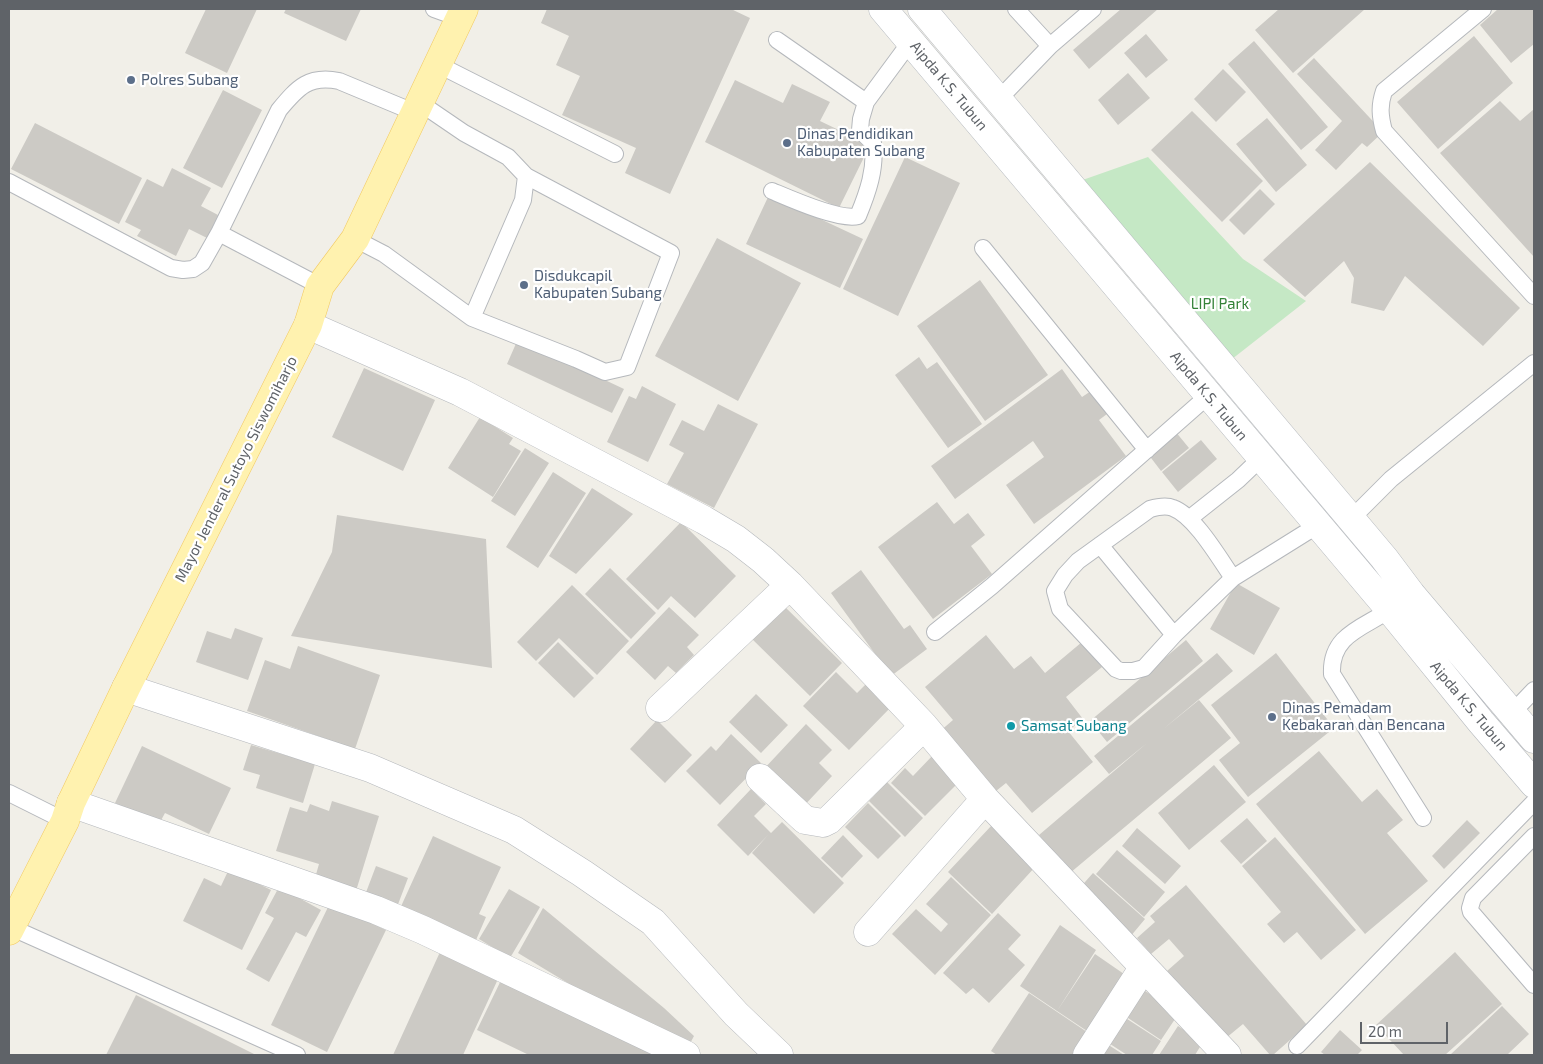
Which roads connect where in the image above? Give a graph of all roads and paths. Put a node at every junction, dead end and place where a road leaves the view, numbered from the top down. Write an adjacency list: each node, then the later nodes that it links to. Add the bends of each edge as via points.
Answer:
1 (434, 9): 7 (lane)
2 (883, 9): 9 (street, Aipda K.S. Tubun)
3 (922, 9): 12 (street, Aipda K.S. Tubun)
4 (1016, 9): 10 (lane)
5 (1093, 9): 10 (lane)
6 (1483, 9): 23 (lane, via 1384,92 1380,116 1384,131)
7 (462, 14): 11 (main road, Mayor Jenderal Sutoyo Siswomiharjo)
8 (777, 40): 13 (lane)
9 (911, 41): 13 (lane); 27 (street, Aipda K.S. Tubun)
10 (1050, 46): 12 (lane)
11 (437, 64): 14 (main road, Mayor Jenderal Sutoyo Siswomiharjo); 15 (lane)
12 (998, 100): 31 (street, Aipda K.S. Tubun)
13 (866, 102): 18 (lane, via 860,130 873,143 874,157 870,188 858,216 843,217)
14 (418, 108): 16 (lane, via 508,158); 19 (lane, via 340,81 327,78 308,81 279,110); 20 (main road, Mayor Jenderal Sutoyo Siswomiharjo)
15 (615, 154)
16 (526, 176): 24 (lane, via 523,200); 24 (lane, via 671,253 627,367 605,372)
17 (9, 182): 19 (lane, via 171,268 193,269 202,263)
18 (772, 191)
19 (219, 232): 22 (lane)
20 (355, 239): 22 (main road, Mayor Jenderal Sutoyo Siswomiharjo); 24 (lane, via 384,254)
21 (983, 248): 28 (lane)
22 (320, 286): 25 (main road, Mayor Jenderal Sutoyo Siswomiharjo)
23 (1534, 296)
24 (472, 318)
25 (308, 325): 35 (street, via 460,392 704,520 736,538); 39 (main road, Mayor Jenderal Sutoyo Siswomiharjo)
26 (1534, 363): 31 (lane, via 1391,479)
27 (1210, 395): 28 (lane); 29 (street, Aipda K.S. Tubun)
28 (1147, 450): 37 (lane)
29 (1261, 458): 30 (lane); 32 (street, Aipda K.S. Tubun)
30 (1190, 518): 33 (lane, via 1172,507 1160,506 1150,509); 34 (lane)
31 (1350, 519): 36 (street, Aipda K.S. Tubun, via 1384,558)
32 (1318, 525): 34 (lane); 36 (street, Aipda K.S. Tubun)
33 (1100, 544): 38 (lane); 38 (lane, via 1078,561 1055,591 1060,609 1121,671 1144,668)
34 (1233, 578): 38 (lane)
35 (790, 585): 41 (street); 43 (street)
36 (1400, 602): 42 (street, Aipda K.S. Tubun); 46 (street, Aipda K.S. Tubun, via 1481,722); 51 (lane, via 1342,640 1335,650 1332,674)
37 (935, 632)
38 (1174, 635)
39 (126, 688): 50 (main road, Mayor Jenderal Sutoyo Siswomiharjo); 60 (street, via 370,768 514,830 653,922 736,1014)
40 (1534, 690): 42 (lane)
41 (660, 708)
42 (1512, 713): 44 (street, Aipda K.S. Tubun)
43 (924, 726): 45 (street, via 823,823 805,820); 48 (street)
44 (1534, 739)
45 (760, 778)
46 (1534, 784)
47 (9, 793): 50 (lane)
48 (985, 799): 54 (street); 55 (street)
49 (1534, 802): 57 (lane)
50 (68, 812): 53 (main road, Mayor Jenderal Sutoyo Siswomiharjo); 59 (street, via 376,910)
51 (1423, 818)
52 (1534, 836): 56 (lane, via 1473,898 1470,908)
53 (10, 929): 58 (lane)
54 (868, 932)
55 (1143, 968): 61 (street); 62 (street)
56 (1534, 985)
57 (1297, 1046)
58 (297, 1055)
59 (686, 1055)
60 (779, 1055)
61 (1087, 1055)
62 (1227, 1055)

